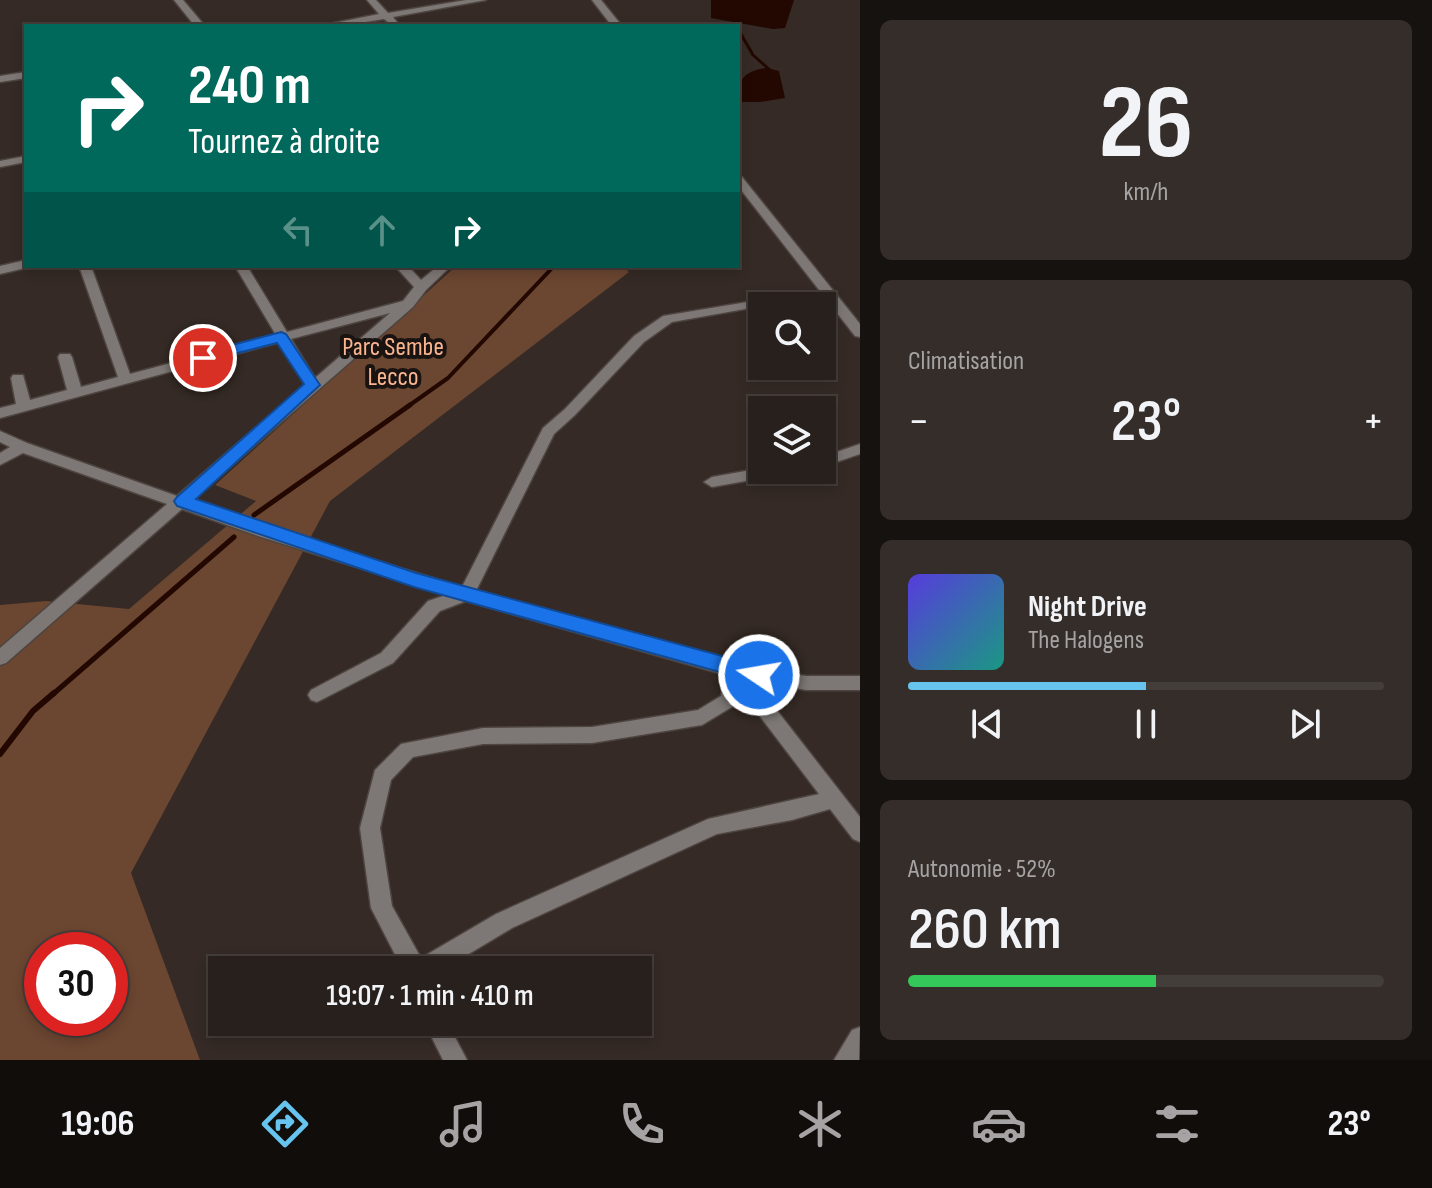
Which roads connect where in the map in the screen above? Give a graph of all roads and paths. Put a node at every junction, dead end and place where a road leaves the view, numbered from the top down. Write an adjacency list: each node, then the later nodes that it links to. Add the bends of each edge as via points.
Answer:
1 (178, 0): 6 (street)
2 (371, 0): 5 (street)
3 (482, 0): 5 (street)
4 (596, 0): 9 (street)
5 (387, 16): 7 (street); 8 (street)
6 (198, 24)
7 (337, 24)
8 (394, 24)
9 (615, 24)
10 (24, 75): 11 (street)
11 (0, 79)
12 (24, 159): 13 (street)
13 (0, 164)
14 (740, 182): 22 (street)
15 (24, 264): 20 (street)
16 (86, 268): 30 (street)
17 (242, 268): 27 (street)
18 (403, 268): 21 (street)
19 (443, 268): 21 (street)
20 (0, 270)
21 (421, 287): 24 (street)
22 (827, 292)
23 (836, 303): 26 (street)
24 (408, 304): 27 (street); 31 (street)
25 (748, 305): 43 (street, via 655,325 548,431)
26 (859, 331)
27 (281, 337): 30 (street); 31 (street)
28 (65, 357): 32 (street)
29 (18, 378): 33 (street)
30 (125, 378): 32 (street)
31 (312, 385): 42 (street)
32 (75, 392): 33 (street)
33 (24, 406): 34 (street)
34 (0, 413)
35 (0, 436): 36 (street)
36 (22, 447): 39 (street); 42 (street)
37 (860, 449): 38 (street)
38 (836, 457)
39 (0, 460)
40 (748, 476): 41 (street)
41 (712, 482)
42 (183, 501): 43 (street); 44 (street)
43 (466, 595): 45 (street); 47 (street, via 434,606 387,658)
44 (0, 658)
45 (736, 671): 46 (street, via 806,683); 48 (street); 50 (street, via 729,700 702,717 592,735 483,736 408,750 382,776 370,828 382,908)
46 (860, 683)
47 (317, 695)
48 (833, 799): 49 (street); 51 (street, via 715,825 504,921)
49 (860, 833)
50 (408, 956)
51 (445, 956)
52 (442, 1036): 54 (street)
53 (860, 1038): 55 (street)
54 (455, 1060)
55 (846, 1060)

